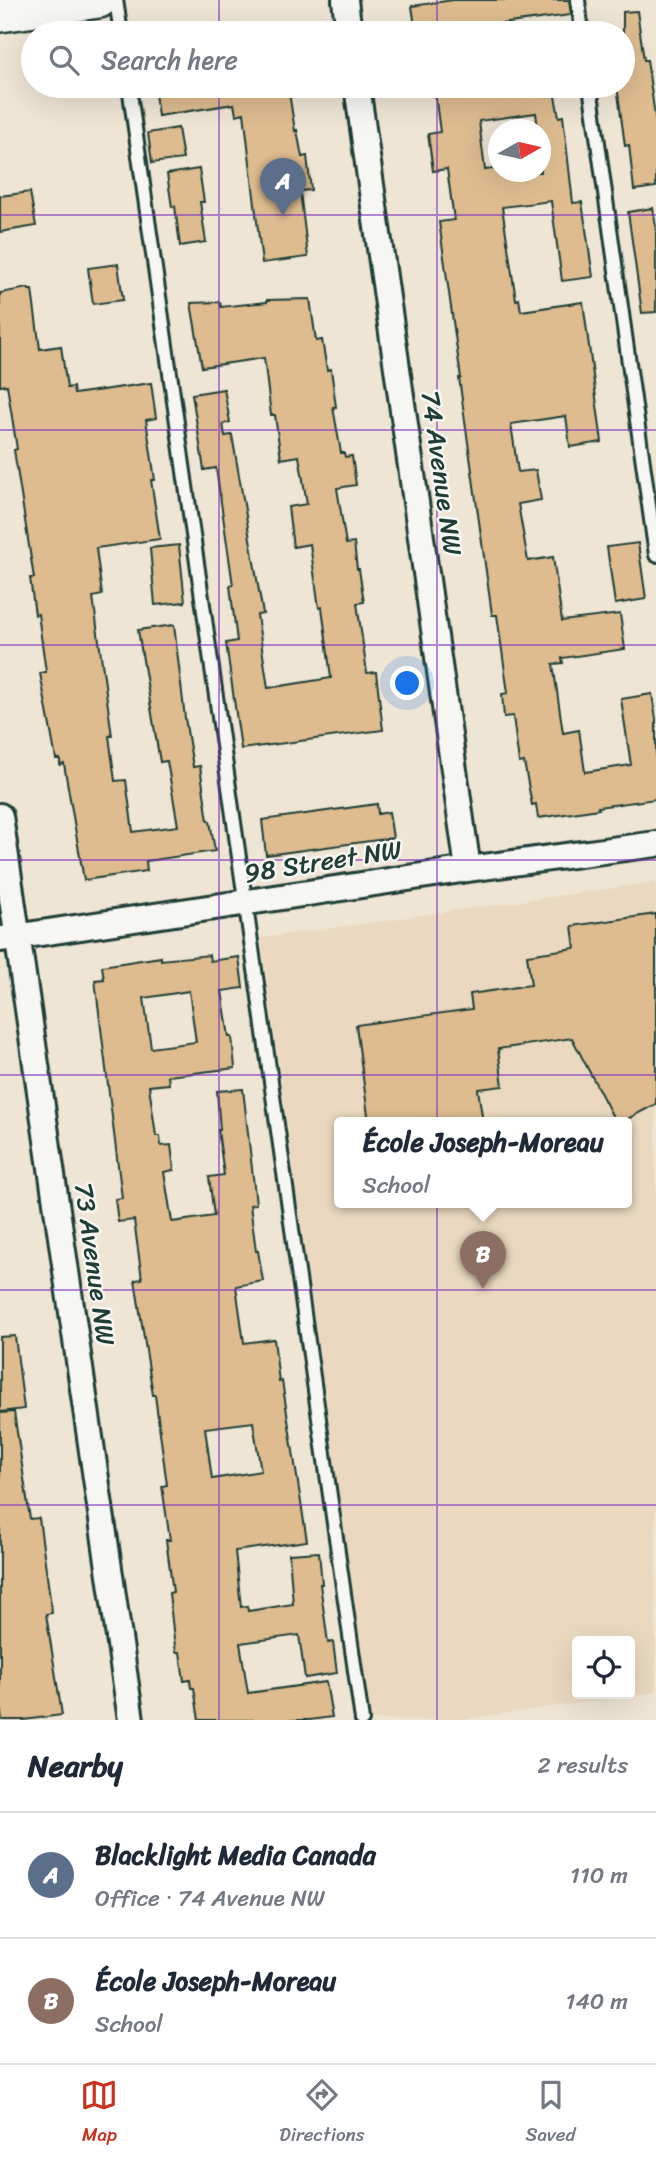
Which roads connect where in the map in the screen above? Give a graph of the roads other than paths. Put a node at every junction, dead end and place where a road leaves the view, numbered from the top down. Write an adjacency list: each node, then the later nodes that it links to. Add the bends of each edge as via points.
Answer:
1 (99, 0): 5 (main road)
2 (116, 0): 6 (lane)
3 (345, 0): 7 (street)
4 (578, 0): 8 (lane)
5 (0, 14)
6 (119, 21)
7 (348, 21)
8 (581, 21)
9 (131, 98): 16 (lane)
10 (359, 98): 15 (street, 74 Avenue NW)
11 (592, 98): 12 (lane)
12 (656, 555)
13 (0, 816): 17 (street, 73 Avenue NW)
14 (656, 844): 15 (street, 98 Street NW)
15 (468, 869): 16 (street, 98 Street NW)
16 (247, 903): 17 (street, 98 Street NW); 19 (lane)
17 (8, 938): 18 (street, 73 Avenue NW)
18 (131, 1720)
19 (362, 1720)

